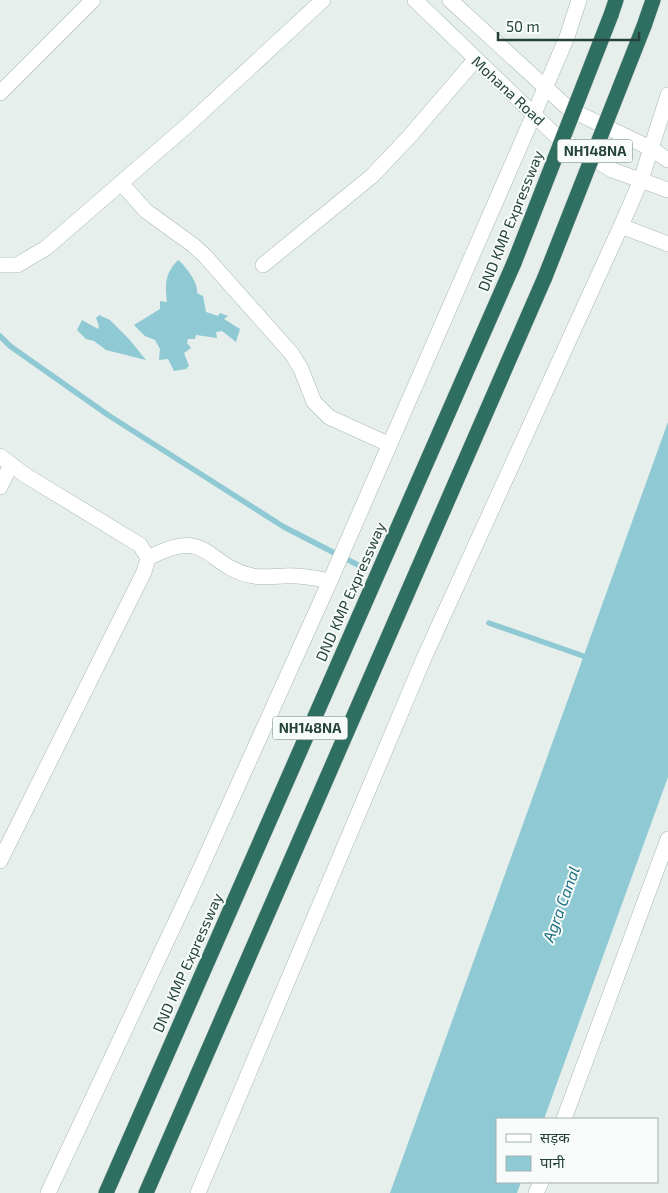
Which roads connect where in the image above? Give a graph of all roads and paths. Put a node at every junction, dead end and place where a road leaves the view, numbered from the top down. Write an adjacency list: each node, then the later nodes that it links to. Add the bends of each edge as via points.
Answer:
1 (93, 0): 10 (street)
2 (323, 0): 16 (street)
3 (415, 0): 8 (street, Mohana Road)
4 (450, 0): 9 (street, Mohana Road)
5 (579, 0): 9 (street)
6 (616, 0): 31 (highway, DND KMP Expressway / NH148NA, bridge, via 514,263)
7 (653, 0): 32 (highway, NH148NA, bridge, via 545,277)
8 (475, 60): 12 (street, Mohana Road); 21 (street, via 372,176)
9 (545, 88): 12 (street); 13 (street, Mohana Road, via 569,109)
10 (0, 93)
11 (668, 95): 13 (street)
12 (534, 114): 15 (street, Mohana Road, via 563,140 612,170); 22 (street)
13 (650, 148): 14 (street, Mohana Road); 15 (street)
14 (668, 160)
15 (641, 180): 17 (street, Mohana Road); 18 (street)
16 (121, 183): 20 (street, via 27,261 9,267); 22 (street, via 146,211 205,256 292,354 320,411)
17 (668, 190)
18 (621, 226): 19 (street); 33 (street, via 424,658)
19 (668, 244)
20 (0, 265)
21 (263, 265)
22 (388, 444): 26 (street)
23 (5, 461): 24 (street); 25 (street, via 140,545)
24 (0, 487)
25 (148, 558): 26 (street, via 171,547 191,544 253,576); 28 (street, via 144,572)
26 (332, 576): 30 (street, via 193,885)
27 (668, 839): 29 (street)
28 (0, 861)
29 (564, 1118)
30 (48, 1193)
31 (106, 1193)
32 (146, 1193)
33 (198, 1193)

